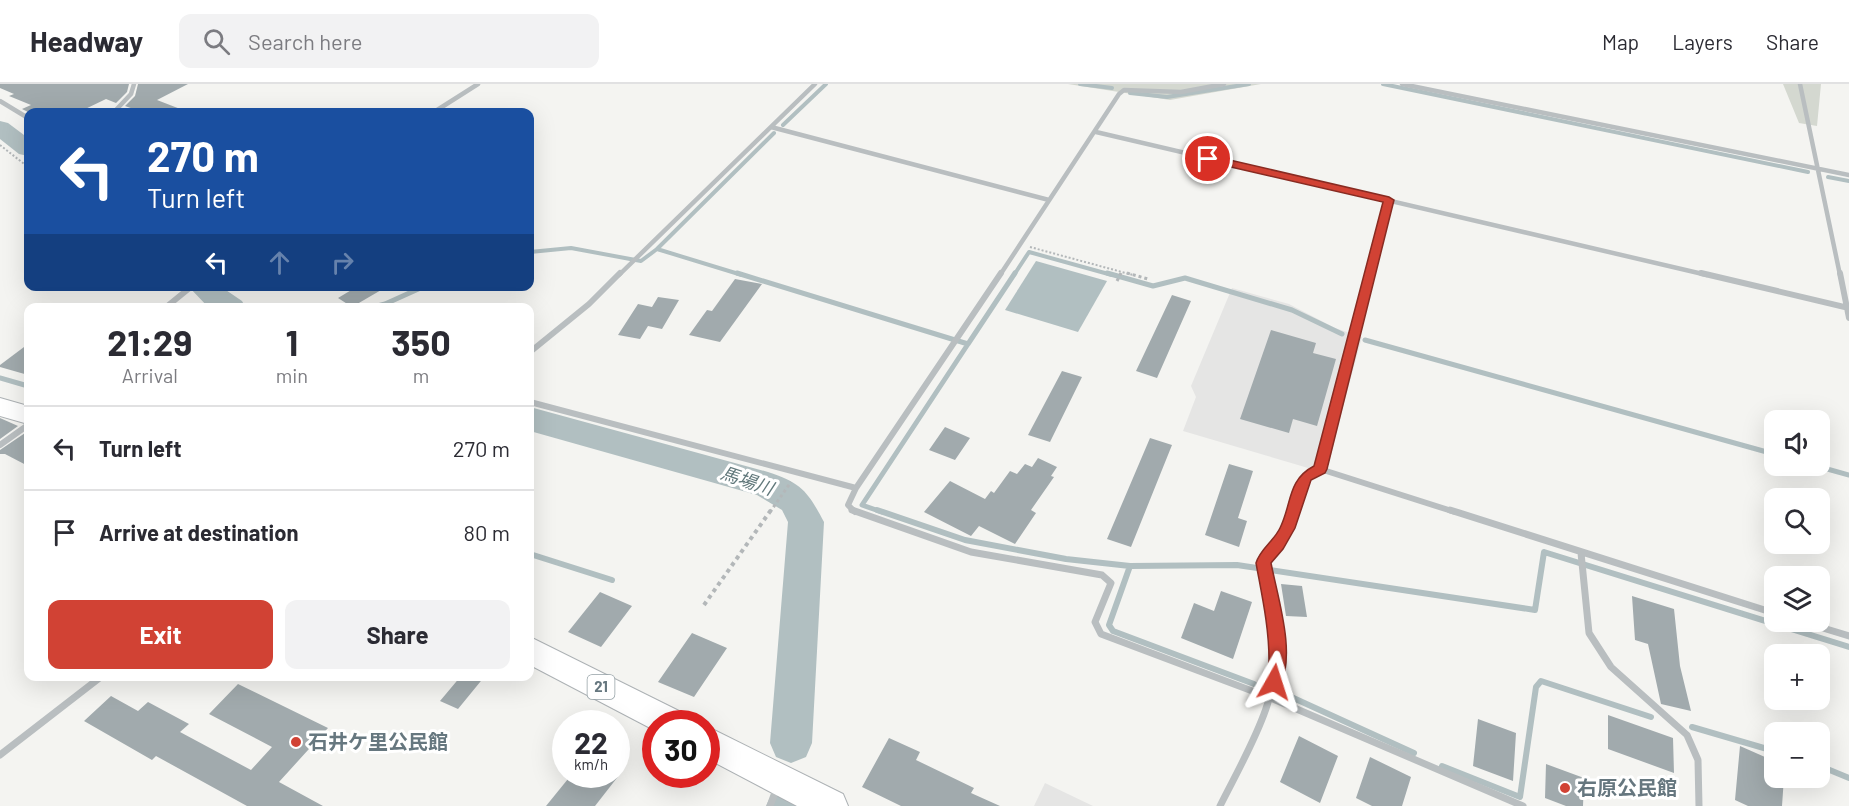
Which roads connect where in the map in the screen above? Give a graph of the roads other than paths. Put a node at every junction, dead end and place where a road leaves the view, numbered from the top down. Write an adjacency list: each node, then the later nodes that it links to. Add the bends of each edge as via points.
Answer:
1 (134, 84): 9 (street, via 131,94)
2 (478, 84): 10 (street)
3 (815, 84): 12 (street)
4 (1224, 84): 7 (street)
5 (1402, 84): 14 (street)
6 (1800, 84): 14 (street)
7 (1204, 85): 13 (street, via 1181,92 1124,90)
8 (0, 101): 11 (street)
9 (118, 108)
10 (440, 108)
11 (24, 116)
12 (771, 127): 16 (street); 22 (street, via 589,304)
13 (1096, 132): 16 (street); 17 (street)
14 (1817, 169): 15 (street); 20 (street)
15 (1849, 175)
16 (1049, 200): 29 (street)
17 (1389, 200): 20 (street); 28 (street)
18 (186, 291): 19 (street)
19 (171, 303)
20 (1848, 308): 21 (street)
21 (1849, 318)
22 (534, 349)
23 (534, 403): 29 (street)
24 (0, 407): 25 (main road)
25 (24, 414)
26 (24, 428): 27 (street)
27 (0, 445)
28 (1320, 469): 30 (street); 36 (street, via 1306,476 1288,528 1263,563 1277,632 1277,666)
29 (856, 488): 36 (street, via 848,505 853,511 971,552 1102,576 1111,583 1095,622 1101,634)
30 (1581, 553): 31 (street); 44 (street, via 1589,633 1611,667 1687,735 1698,760)
31 (1764, 610)
32 (1830, 630): 33 (street)
33 (1849, 636)
34 (534, 652): 37 (main road, 21)
35 (96, 681): 39 (street)
36 (1271, 698): 42 (street); 43 (street)
37 (647, 710)
38 (720, 751): 40 (main road)
39 (0, 755)
40 (775, 792): 41 (main road)
41 (831, 806)
42 (1220, 806)
43 (1523, 806)
44 (1699, 806)

